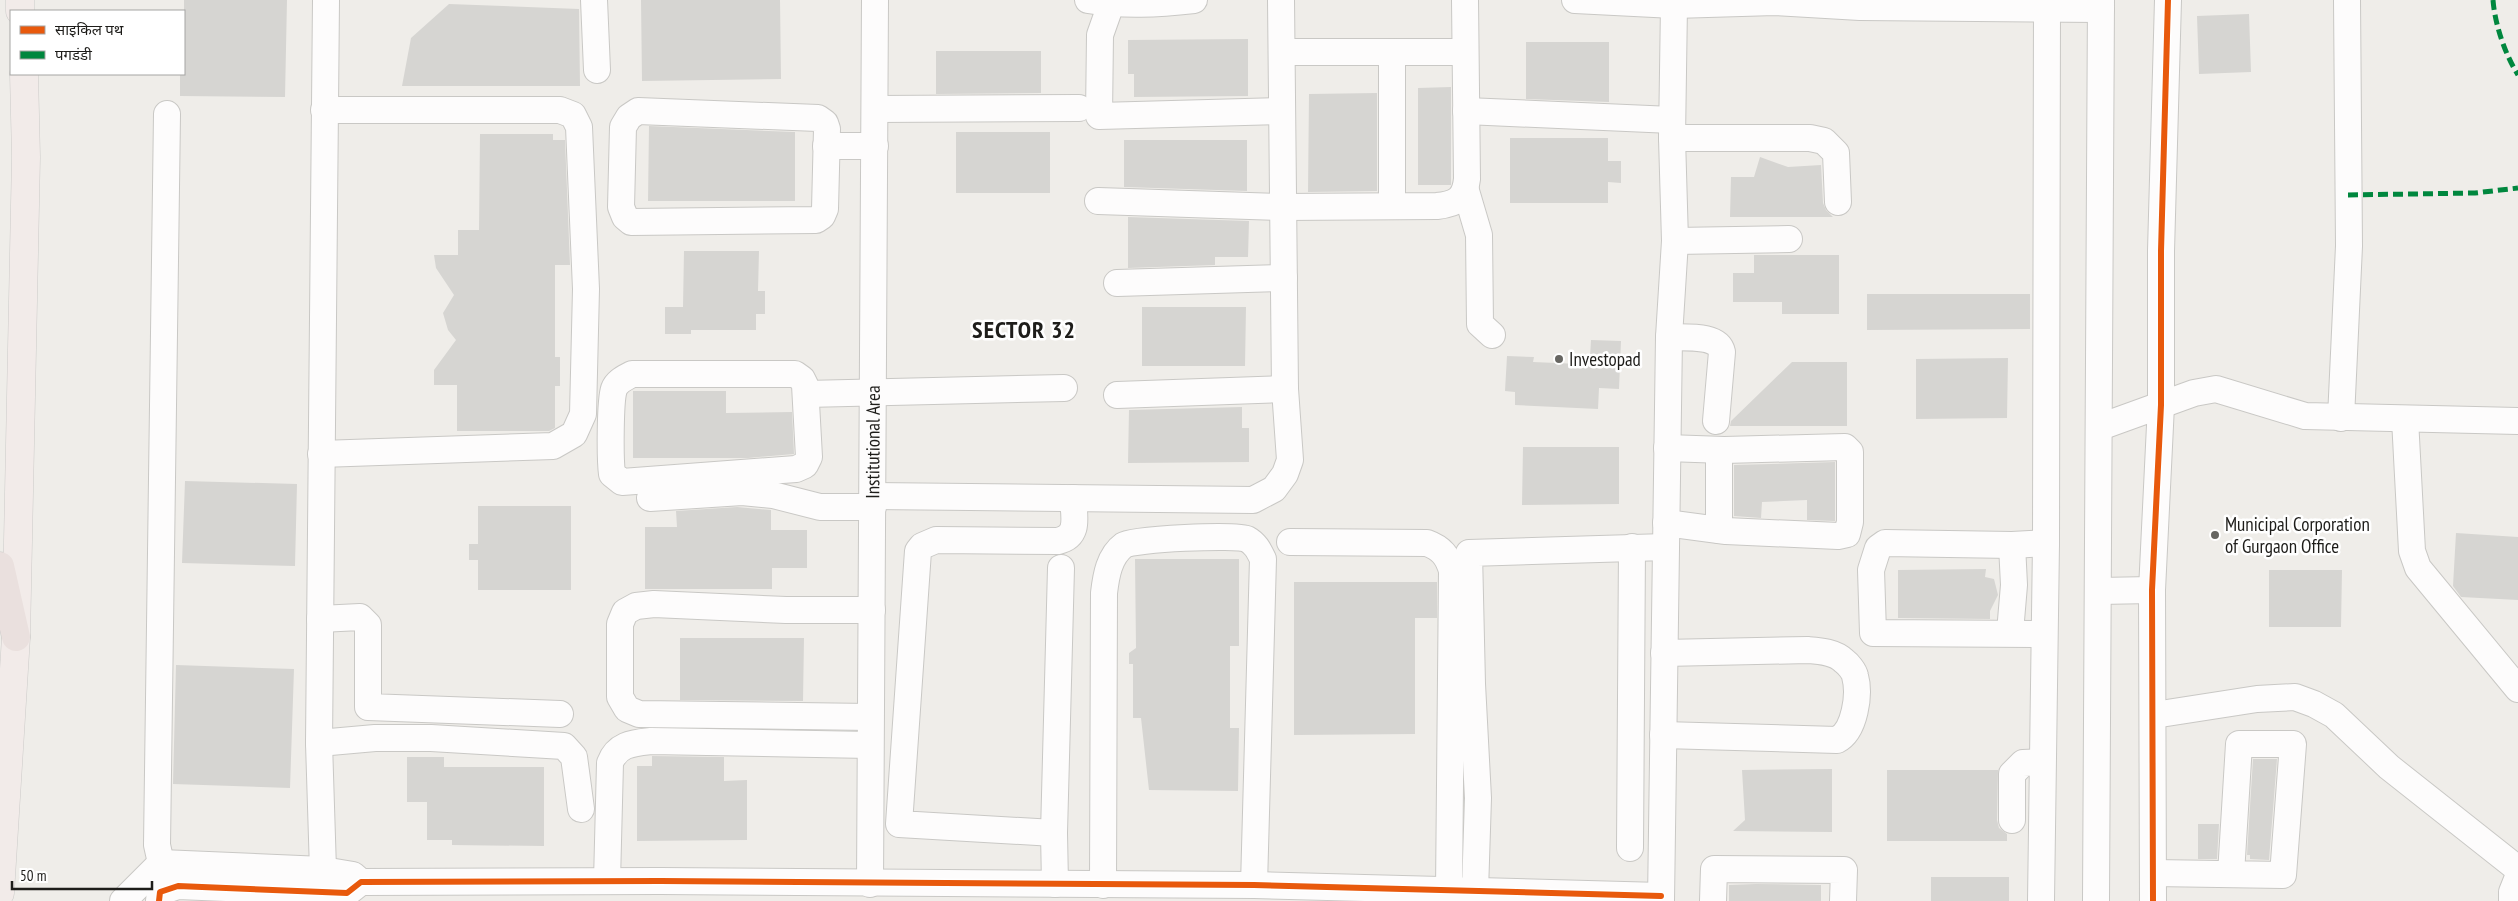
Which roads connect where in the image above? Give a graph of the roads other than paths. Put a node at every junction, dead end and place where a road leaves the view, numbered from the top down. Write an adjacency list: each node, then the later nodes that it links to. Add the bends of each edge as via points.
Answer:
1 (326, 0): 23 (street)
2 (594, 0): 19 (street)
3 (875, 0): 22 (street, Institutional Area)
4 (1194, 0): 11 (street, via 1156,4)
5 (1281, 0): 16 (street)
6 (1465, 0): 18 (street)
7 (1575, 0): 15 (street)
8 (2168, 0): 46 (street)
9 (2347, 0): 47 (street, via 2349,246)
10 (1775, 1): 12 (street); 15 (street)
11 (1100, 2): 24 (street, via 1099,116)
12 (1861, 3): 13 (street)
13 (2047, 4): 14 (street); 61 (street)
14 (2101, 4): 51 (street)
15 (1674, 5): 27 (street)
16 (1282, 52): 17 (street); 24 (street)
17 (1392, 52): 18 (street); 34 (street)
18 (1465, 52): 25 (street)
19 (597, 70)
20 (24, 75): 72 (main road, via 26,156)
21 (1078, 108): 22 (street)
22 (875, 109): 29 (street, Institutional Area)
23 (324, 110): 54 (street); 54 (street, via 560,110 573,115 579,127 586,290 583,414 574,434 553,446)
24 (1282, 111): 33 (street)
25 (1466, 111): 27 (street); 30 (street)
26 (167, 114): 88 (street, via 157,845)
27 (1672, 129): 32 (street, via 1824,141 1836,153); 36 (street)
28 (826, 146): 28 (street, via 826,209 816,220 632,222 621,208 623,127 629,116 638,111 818,118 827,128); 29 (street)
29 (875, 146): 44 (street, Institutional Area)
30 (1466, 191): 34 (street, via 1448,205); 39 (street, via 1479,235 1480,324)
31 (1098, 201): 33 (street)
32 (1838, 202)
33 (1283, 206): 34 (street); 37 (street)
34 (1392, 206)
35 (1788, 239): 36 (street)
36 (1674, 241): 40 (street)
37 (1284, 278): 38 (street); 42 (street)
38 (1117, 283)
39 (1492, 335)
40 (1669, 337): 49 (street, via 1714,340 1720,345); 52 (street)
41 (1064, 388): 44 (street)
42 (1285, 389): 45 (street); 56 (street, via 1290,460 1274,489 1253,500)
43 (806, 394): 43 (street, via 802,379 795,374 632,374 621,379 614,389 612,474 622,482 796,469 809,457); 44 (street)
44 (872, 394): 57 (street, Institutional Area)
45 (1117, 395)
46 (2160, 405): 47 (street, via 2216,389 2288,413); 51 (street); 66 (street)
47 (2340, 418): 48 (street)
48 (2405, 419): 50 (street); 74 (street, via 2412,551 2418,568)
49 (1716, 421)
50 (2518, 421)
51 (2100, 427): 67 (street)
52 (1667, 448): 53 (street); 59 (street)
53 (1718, 450): 58 (street); 58 (street, via 1845,447 1850,452 1850,522 1847,534)
54 (321, 454): 69 (street)
55 (650, 498): 57 (street, via 742,492 773,495 820,507)
56 (1073, 498): 57 (street); 86 (street, via 1074,528 1067,539 936,540 918,551 899,824)
57 (873, 502): 68 (street, Institutional Area)
58 (1719, 530): 59 (street)
59 (1666, 535): 63 (street); 73 (street)
60 (1290, 542): 100 (street, via 1427,543 1437,546 1449,559 1452,570)
61 (2046, 542): 62 (street); 71 (street)
62 (2012, 544): 70 (street, via 2014,585); 70 (street, via 1885,544 1878,548 1871,570 1873,633)
63 (1632, 546): 75 (street); 103 (street, via 1469,553 1478,798)
64 (0, 566): 72 (highway)
65 (1061, 568): 86 (street)
66 (2152, 590): 67 (street); 78 (street)
67 (2098, 591): 114 (street)
68 (872, 610): 79 (street, Institutional Area); 79 (street, via 654,604 636,606 624,612 620,624 620,697 627,709 639,714)
69 (320, 619): 77 (street, via 360,617 368,625 368,707); 81 (street)
70 (2010, 632): 71 (street)
71 (2044, 634): 83 (street)
72 (16, 637): 99 (main road)
73 (1664, 652): 76 (street); 80 (street, via 1808,650 1829,653 1843,660 1855,675 1856,695 1847,732 1837,740)
74 (2518, 689)
75 (1631, 692): 76 (street); 87 (street)
76 (1664, 694): 80 (street)
77 (560, 714)
78 (2154, 715): 89 (street, via 2295,697 2314,704 2334,714 2388,767); 90 (street)
79 (870, 717): 82 (street, Institutional Area)
80 (1663, 735): 109 (street)
81 (319, 743): 84 (street, via 374,738 431,738 564,746 574,757); 93 (street)
82 (870, 745): 94 (street, via 651,741 620,748 610,763); 95 (street, Institutional Area)
83 (2042, 762): 85 (street, via 2023,763 2012,774); 113 (street)
84 (581, 809)
85 (2012, 820)
86 (1054, 833): 96 (street)
87 (1630, 848)
88 (161, 862): 93 (street); 108 (street); 110 (street)
89 (2518, 869)
90 (2154, 874): 91 (street); 115 (street)
91 (2231, 874): 91 (street, via 2283,875 2293,744 2239,744)
92 (2518, 877): 116 (street)
93 (321, 881): 104 (street, via 347,892 361,882); 108 (street, via 178,886)
94 (607, 881): 101 (street); 104 (street)
95 (870, 884): 102 (street); 105 (street)
96 (1055, 884): 97 (street); 105 (street)
97 (1103, 885): 98 (street, via 1106,575 1114,553 1125,543 1221,537 1245,538 1256,545 1263,559); 106 (street)
98 (1254, 885): 106 (street); 107 (street)
99 (4, 890)
100 (1449, 890): 103 (street); 107 (street)
101 (661, 891): 102 (street)
102 (727, 891)
103 (1475, 891): 109 (street)
104 (468, 892)
105 (909, 892)
106 (1153, 893)
107 (1419, 895)
108 (159, 896)
109 (1661, 898)
110 (123, 901)
111 (1713, 901): 112 (street, via 1714,869 1724,869 1844,870)
112 (1843, 901)
113 (2041, 901)
114 (2096, 901)
115 (2153, 901)
116 (2512, 901)

